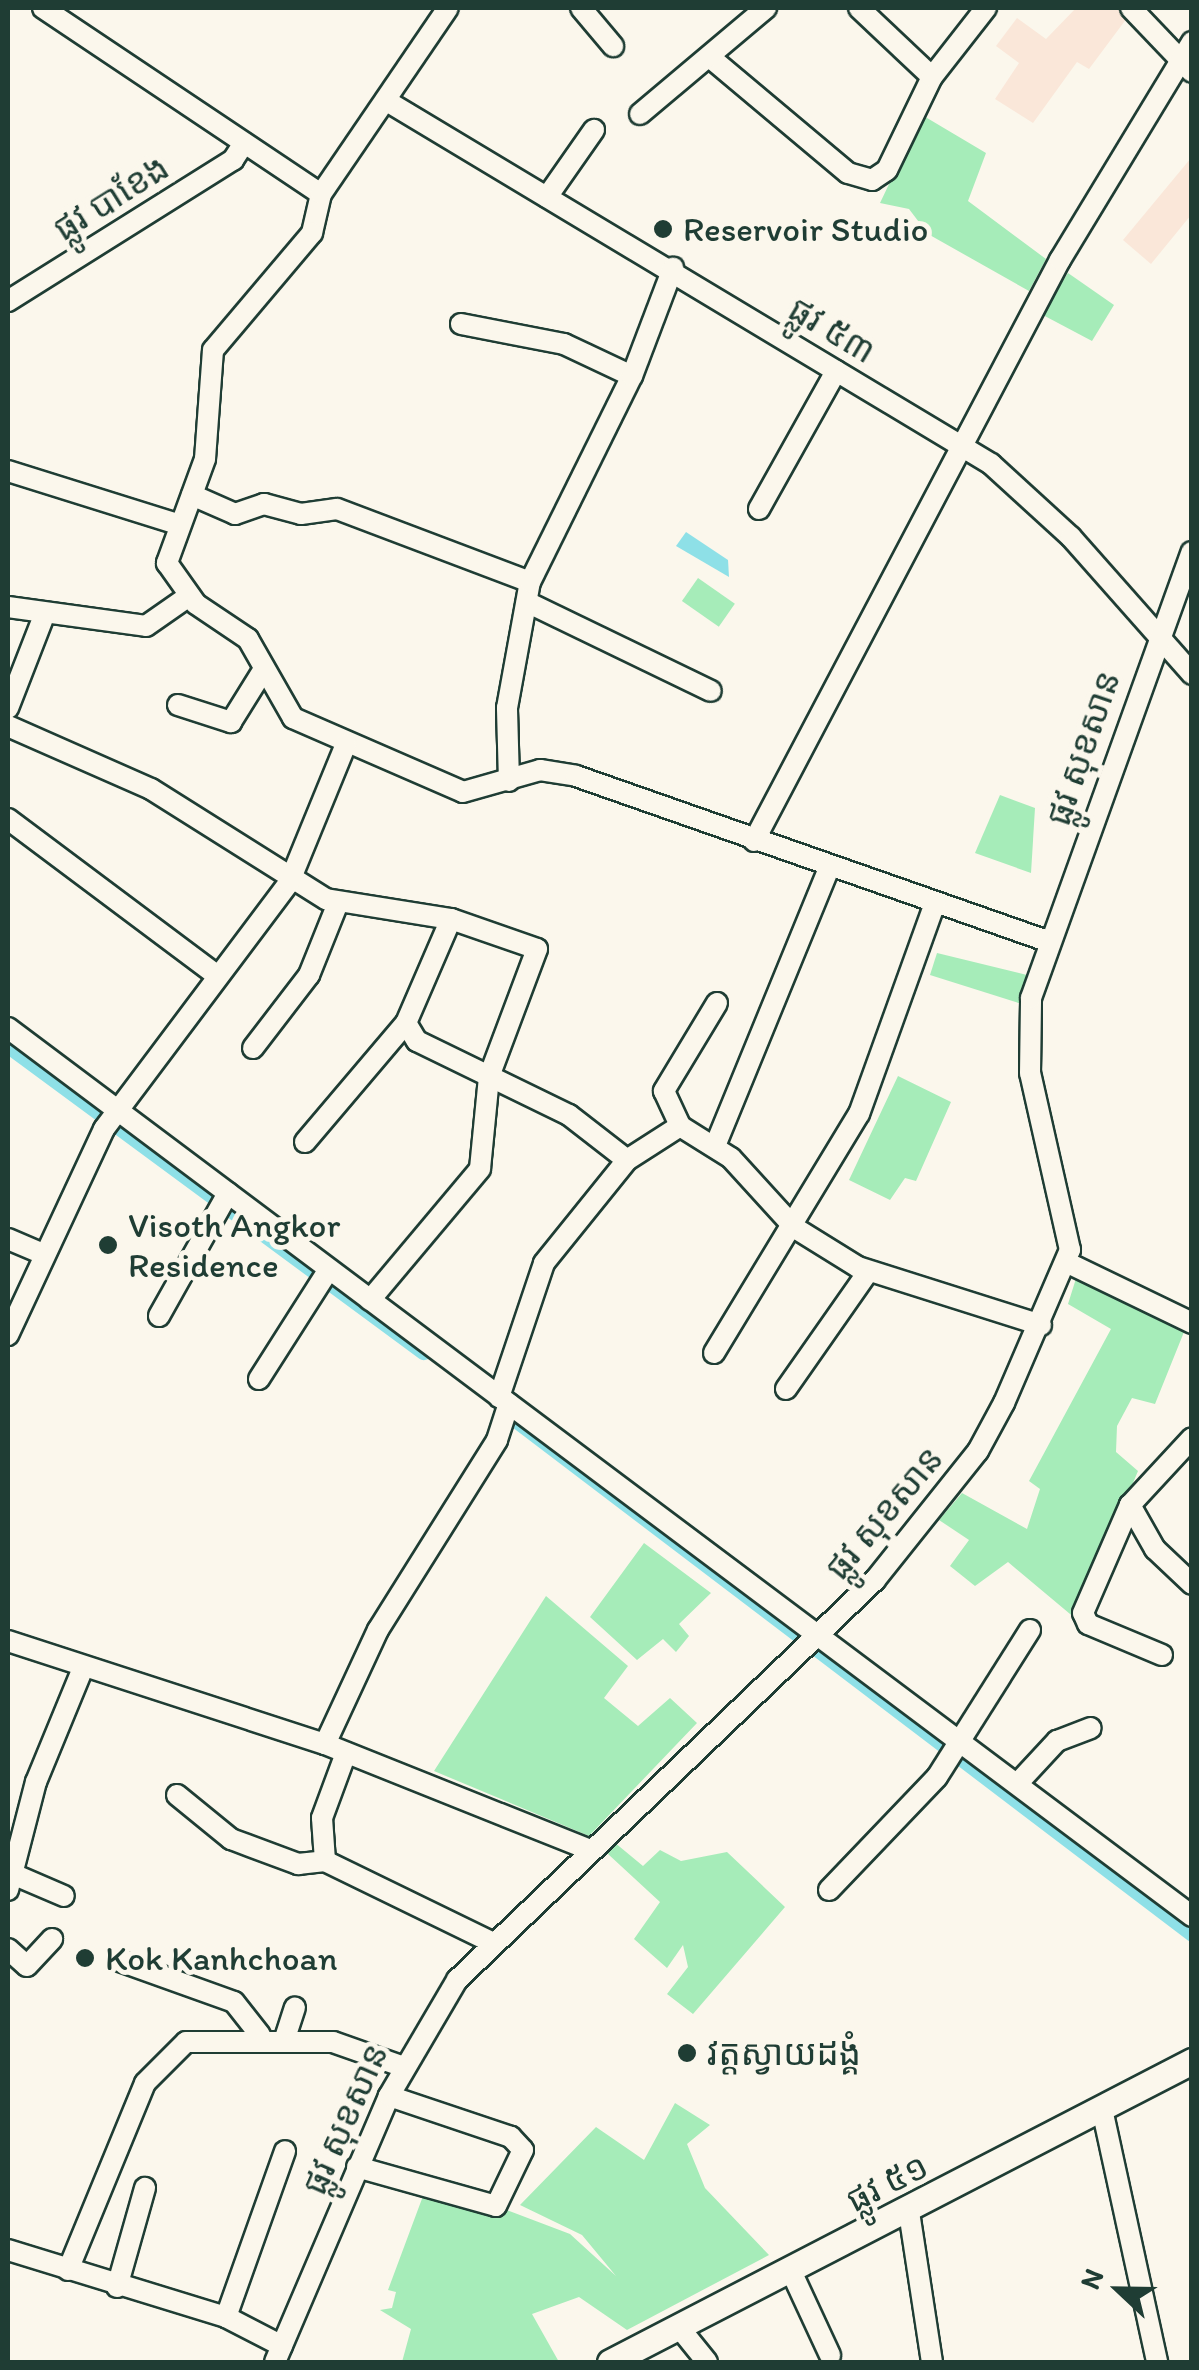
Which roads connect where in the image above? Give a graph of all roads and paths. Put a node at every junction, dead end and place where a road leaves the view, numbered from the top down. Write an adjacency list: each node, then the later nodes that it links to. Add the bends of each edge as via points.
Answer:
1 (43, 8): 15 (street)
2 (448, 8): 12 (street)
3 (580, 8): 8 (street)
4 (766, 8): 10 (street)
5 (860, 8): 11 (street)
6 (986, 8): 11 (street)
7 (1132, 8): 9 (street)
8 (613, 46)
9 (1188, 58): 23 (street)
10 (712, 59): 11 (street, via 848,173 872,180 886,170); 13 (street)
11 (932, 77)
12 (390, 102): 16 (street); 17 (street, ផ្លូវ ៥៣)
13 (640, 114)
14 (594, 130): 17 (street)
15 (244, 144): 16 (street); 19 (street, ផ្លូវ បាខែង, via 232,160)
16 (320, 194): 25 (street, via 312,233 211,356 207,448)
17 (547, 197): 18 (street, ផ្លូវ ៥៣)
18 (673, 268): 21 (street, ផ្លូវ ៥៣); 22 (street)
19 (8, 301)
20 (461, 324): 22 (street, via 564,344)
21 (836, 370): 23 (street, ផ្លូវ ៥៣); 26 (street)
22 (632, 376): 29 (street)
23 (960, 443): 33 (street, ផ្លូវ ៥៣, via 1027,493); 43 (street)
24 (8, 471): 27 (street)
25 (192, 495): 27 (street); 29 (street, via 240,514 264,504 302,514 337,509)
26 (759, 508)
27 (180, 526): 30 (street, via 169,556)
28 (1192, 552): 33 (street, ផ្លូវ សុខសាន)
29 (528, 592): 36 (street); 41 (street, via 507,708)
30 (189, 596): 32 (street, via 146,626); 34 (street, via 248,639)
31 (8, 607): 32 (street)
32 (45, 613): 38 (street)
33 (1157, 633): 35 (street, ផ្លូវ ៥៣); 49 (street, ផ្លូវ សុខសាន)
34 (264, 670): 37 (street, via 230,722); 40 (street, via 294,718)
35 (1192, 674)
36 (711, 691)
37 (178, 704)
38 (8, 708)
39 (8, 726): 45 (street, via 151,789)
40 (346, 744): 41 (street, via 463,792); 45 (street)
41 (509, 781): 43 (street, via 540,770 576,776)
42 (8, 819): 50 (street)
43 (754, 841): 44 (street)
44 (829, 868): 47 (street); 59 (street)
45 (289, 884): 46 (street); 50 (street)
46 (338, 903): 48 (street); 54 (street, via 309,975)
47 (936, 903): 49 (street); 62 (street, via 874,1082)
48 (451, 919): 52 (street); 55 (street, via 539,954)
49 (1050, 942): 65 (street, ផ្លូវ សុខសាន, via 1028,1044 1069,1227)
50 (215, 974): 56 (street)
51 (717, 1003): 57 (street, via 664,1093)
52 (406, 1023): 55 (street, via 417,1041); 58 (street)
53 (8, 1028): 56 (street)
54 (253, 1048)
55 (489, 1077): 60 (street, via 569,1115); 68 (street, via 480,1169)
56 (111, 1119): 61 (street); 64 (street)
57 (680, 1126): 59 (street); 60 (street)
58 (305, 1142)
59 (715, 1146): 62 (street)
60 (627, 1160): 76 (street, via 544,1263)
61 (223, 1202): 67 (street); 69 (street)
62 (796, 1228): 66 (street); 73 (street)
63 (8, 1239): 64 (street)
64 (42, 1254): 72 (street)
65 (1068, 1263): 70 (street); 71 (street, ផ្លូវ សុខសាន)
66 (868, 1272): 71 (street); 75 (street)
67 (323, 1278): 68 (street); 74 (street)
68 (370, 1300): 76 (street)
69 (159, 1316)
70 (1192, 1324)
71 (1041, 1325): 82 (street, ផ្លូវ សុខសាន, via 978,1451)
72 (8, 1335)
73 (714, 1353)
74 (259, 1378)
75 (786, 1389)
76 (502, 1409): 82 (street); 86 (street, via 497,1440 387,1615)
77 (1192, 1438): 78 (street)
78 (1130, 1505): 79 (street, via 1156,1549); 83 (street, via 1083,1613 1088,1624)
79 (1192, 1584)
80 (1030, 1630): 87 (street)
81 (8, 1641): 84 (street)
82 (812, 1643): 87 (street); 91 (street, ផ្លូវ សុខសាន)
83 (1162, 1654)
84 (84, 1668): 86 (street); 93 (street, via 36,1782)
85 (1091, 1728): 89 (street, via 1057,1741)
86 (325, 1744): 88 (street)
87 (955, 1750): 89 (street); 94 (street)
88 (346, 1754): 91 (street); 92 (street, via 322,1818)
89 (1017, 1784): 96 (street)
90 (176, 1795): 92 (street, via 231,1839 298,1864)
91 (590, 1850): 98 (street, ផ្លូវ សុខសាន)
92 (325, 1861): 98 (street)
93 (11, 1882): 95 (street)
94 (829, 1890)
95 (64, 1896)
96 (1192, 1916)
97 (52, 1940): 99 (street, via 28,1966)
98 (490, 1942): 104 (street, ផ្លូវ សុខសាន, via 427,2020)
99 (8, 1949)
100 (117, 1960): 102 (street, via 234,2002)
101 (295, 2008): 103 (street)
102 (260, 2035): 103 (street); 113 (street, via 195,2038 155,2071)
103 (284, 2038): 104 (street, via 347,2044)
104 (404, 2067): 106 (street, ផ្លូវ សុខសាន)
105 (1189, 2067): 107 (main road, ផ្លូវ ៥១)
106 (390, 2096): 109 (street, ផ្លូវ សុខសាន); 109 (street, via 511,2137 523,2150 496,2206)
107 (1102, 2109): 111 (main road, ផ្លូវ ៥១); 123 (street)
108 (285, 2151): 116 (street)
109 (357, 2167): 118 (street, ផ្លូវ សុខសាន)
110 (145, 2188): 115 (street)
111 (909, 2212): 114 (main road, ផ្លូវ ៥១); 122 (street)
112 (8, 2250): 113 (street)
113 (68, 2270): 115 (street)
114 (791, 2270): 117 (main road, ផ្លូវ ៥១); 119 (street)
115 (117, 2287): 116 (street)
116 (226, 2318): 118 (street)
117 (678, 2326): 120 (main road, ផ្លូវ ៥១); 121 (street)
118 (279, 2354)
119 (830, 2355)
120 (610, 2362)
121 (707, 2362)
122 (932, 2362)
123 (1157, 2362)

